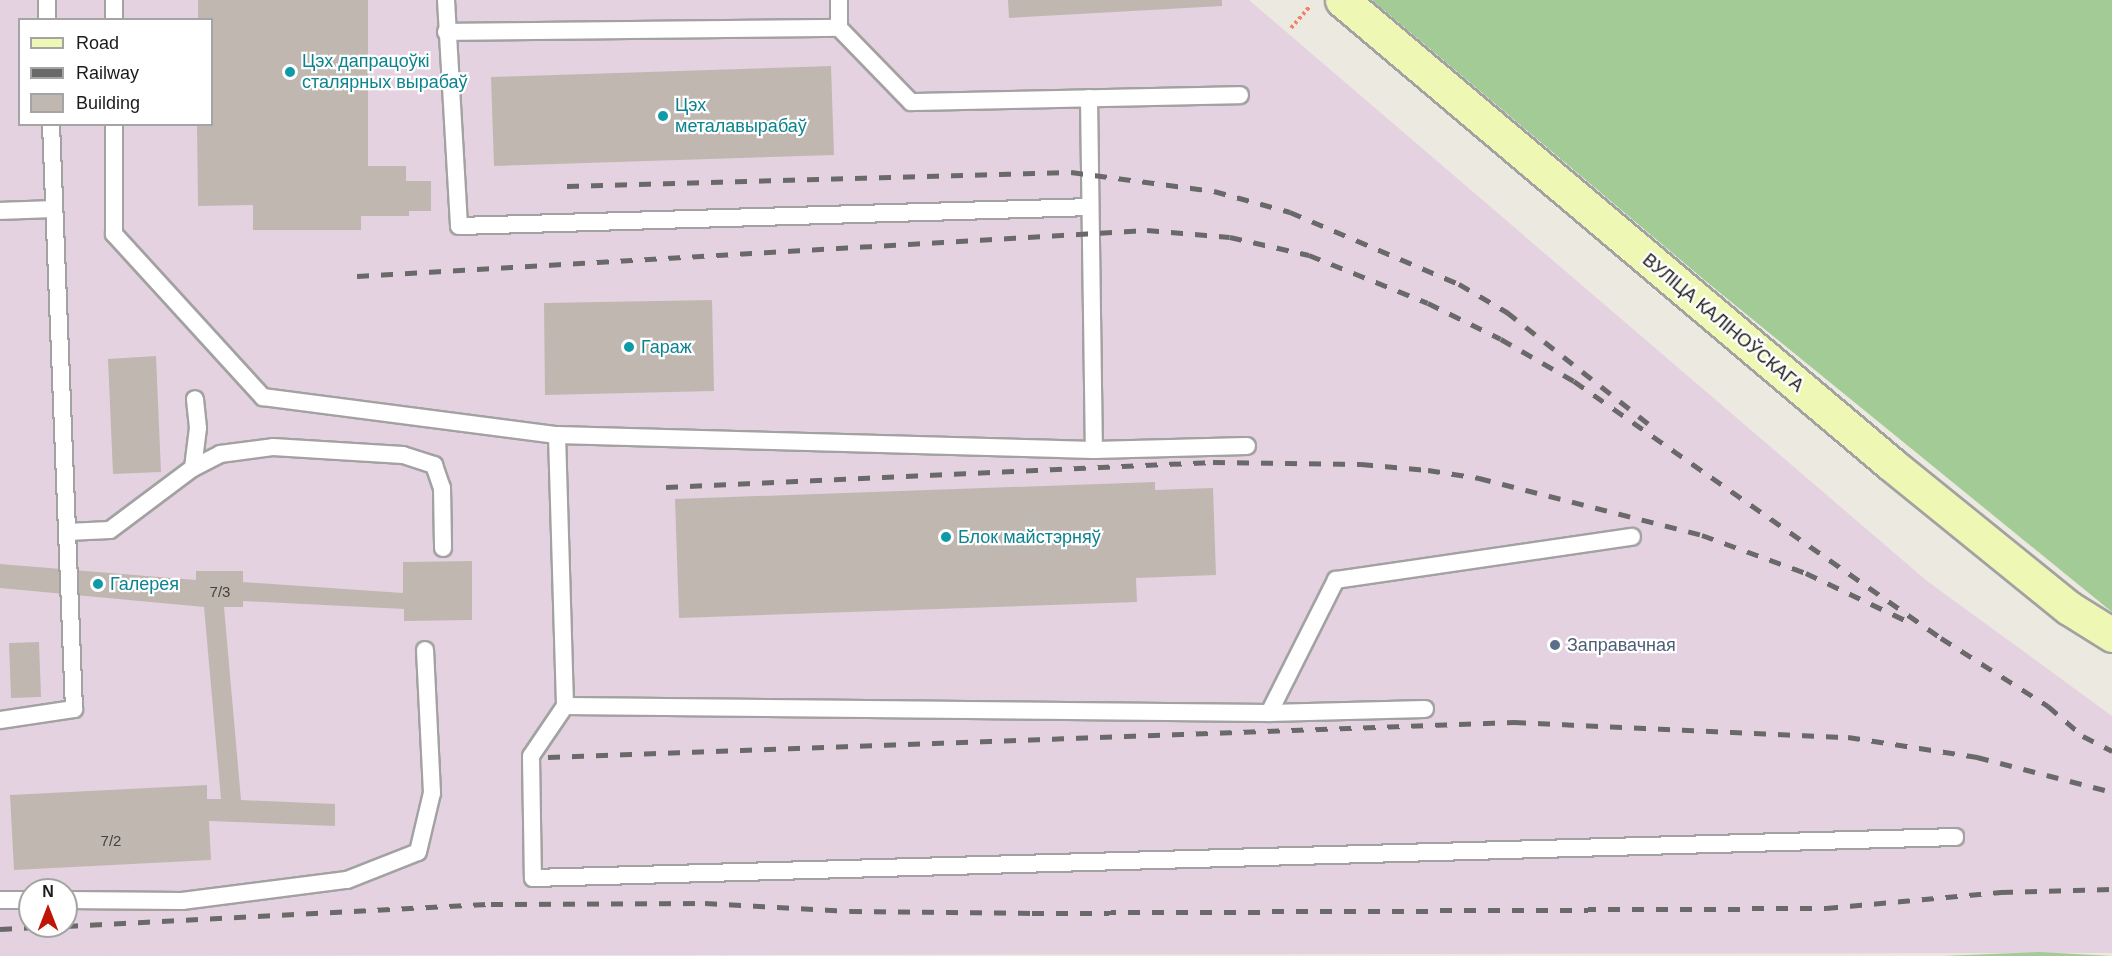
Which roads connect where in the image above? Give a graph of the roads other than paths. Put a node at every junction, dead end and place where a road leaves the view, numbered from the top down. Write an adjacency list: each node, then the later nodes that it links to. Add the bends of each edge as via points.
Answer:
1 (47, 0): 6 (lane)
2 (114, 0): 7 (lane)
3 (446, 0): 9 (lane)
4 (839, 0): 8 (lane)
5 (1342, 0): 25 (street, ВУЛІЦА КАЛІНОЎСКАГА, via 1891,464 2069,608)
6 (48, 18)
7 (114, 18)
8 (839, 28): 9 (lane); 11 (lane, via 911,102)
9 (446, 32): 14 (lane, via 459,226)
10 (1240, 95): 11 (lane)
11 (1089, 98): 14 (lane)
12 (51, 126): 15 (lane)
13 (114, 126): 18 (lane, via 114,234 262,397)
14 (1089, 207): 20 (lane)
15 (53, 209): 16 (lane); 22 (lane)
16 (0, 211)
17 (195, 399): 21 (lane, via 198,428)
18 (557, 435): 20 (lane); 27 (lane)
19 (1247, 447): 20 (lane)
20 (1094, 450)
21 (193, 468): 22 (lane, via 110,530); 24 (lane, via 220,454 273,447 403,455 434,465 442,488)
22 (66, 532): 30 (lane, via 74,709)
23 (1632, 537): 29 (lane, via 1336,580)
24 (443, 548)
25 (2112, 635)
26 (425, 650): 34 (lane, via 432,793 418,852 347,880 182,901)
27 (565, 705): 29 (lane); 31 (lane, via 531,756 533,878)
28 (1425, 709): 29 (lane)
29 (1269, 713)
30 (0, 720)
31 (1955, 837)
32 (0, 900): 33 (lane)
33 (18, 900)
34 (78, 900)

